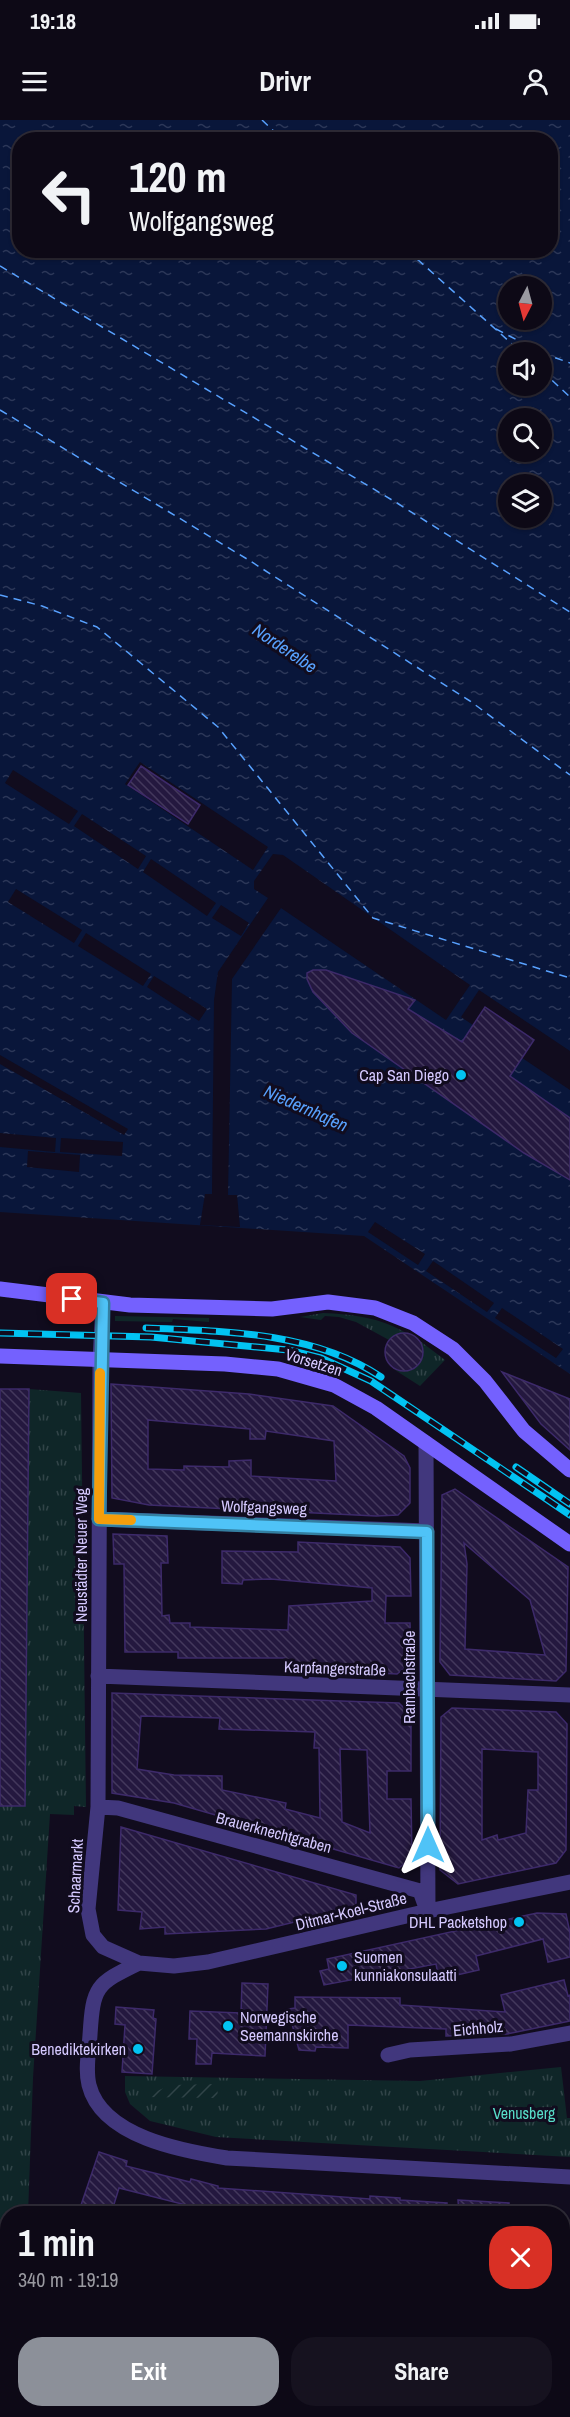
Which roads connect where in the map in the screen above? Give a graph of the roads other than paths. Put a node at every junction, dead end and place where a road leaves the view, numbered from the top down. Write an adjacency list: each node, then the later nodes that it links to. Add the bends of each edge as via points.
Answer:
1 (0, 1289): 2 (main road)
2 (103, 1303): 4 (street, Neustädter Neuer Weg); 6 (main road, via 272,1309 328,1302 357,1304 393,1314 429,1332 467,1362 524,1431)
3 (0, 1356): 4 (main road, Vorsetzen)
4 (100, 1360): 5 (main road, Vorsetzen, via 236,1365 297,1373 353,1394); 7 (street, Neustädter Neuer Weg)
5 (426, 1443): 8 (street, Rambachstraße); 9 (main road, Vorsetzen)
6 (570, 1470)
7 (99, 1519): 8 (street, Wolfgangsweg); 10 (street, Neustädter Neuer Weg)
8 (427, 1532): 11 (street, Rambachstraße)
9 (570, 1544)
10 (98, 1676): 11 (street, Karpfangerstraße); 13 (street, Neustädter Neuer Weg)
11 (427, 1690): 12 (street, Karpfangerstraße); 15 (street, Rambachstraße)
12 (570, 1695)
13 (98, 1807): 15 (street, Brauerknechtgraben, via 118,1808 420,1891); 16 (street, Schaarmarkt, via 88,1909 93,1935 103,1947)
14 (570, 1882): 15 (street, Ditmar-Koel-Straße)
15 (428, 1911): 16 (street, Ditmar-Koel-Straße, via 208,1962 174,1966)
16 (139, 1963): 19 (street, via 105,1980 93,1998 87,2075 91,2092 106,2114 150,2139 182,2150 249,2160)
17 (570, 2033): 18 (street, Eichholz, via 511,2044)
18 (388, 2055)
19 (570, 2177)

